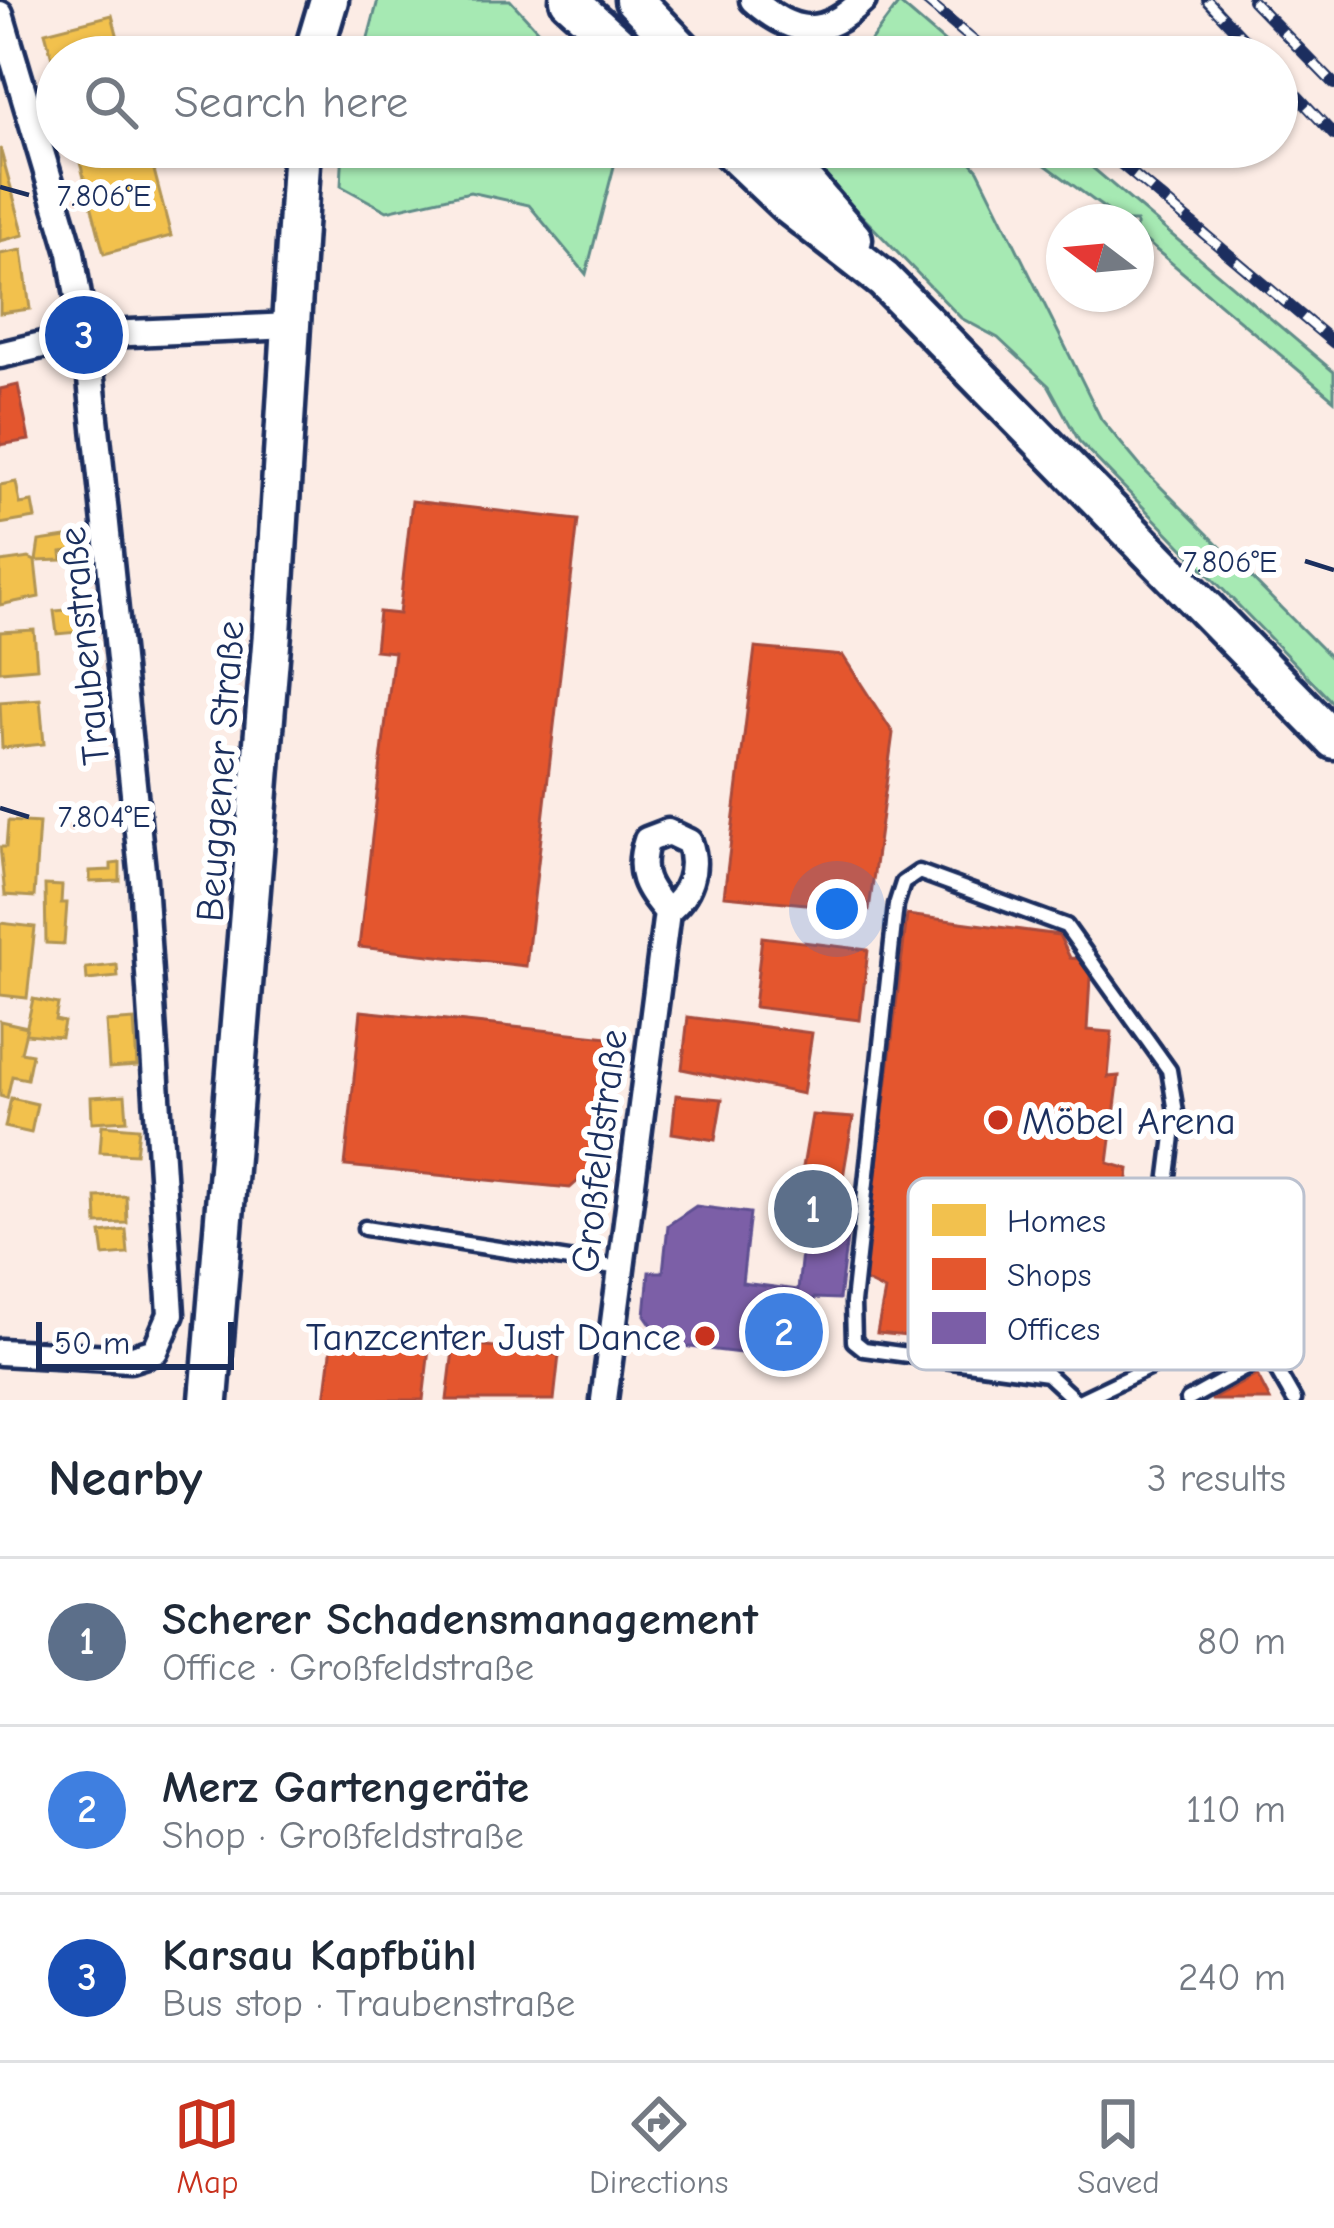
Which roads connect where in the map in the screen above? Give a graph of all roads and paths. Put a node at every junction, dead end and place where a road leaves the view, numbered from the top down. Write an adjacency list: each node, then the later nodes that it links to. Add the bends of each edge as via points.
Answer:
1 (328, 0): 7 (main road)
2 (569, 0): 8 (main road)
3 (634, 0): 9 (main road)
4 (752, 0): 5 (street, via 789,24 817,30 838,24)
5 (863, 0)
6 (0, 14): 10 (street, Traubenstraße)
7 (318, 36)
8 (609, 36)
9 (668, 36)
10 (36, 135)
11 (46, 168): 17 (street, Traubenstraße)
12 (301, 168): 16 (main road, Beuggener Straße)
13 (749, 168): 15 (main road)
14 (791, 168): 15 (main road)
15 (884, 280): 19 (main road)
16 (290, 326): 17 (street); 31 (main road, Beuggener Straße)
17 (85, 335): 18 (street); 24 (street, Traubenstraße, via 143,880 171,1314 155,1351 130,1359)
18 (0, 355)
19 (1334, 740)
20 (667, 912): 23 (street, Großfeldstraße)
21 (1168, 1178): 25 (lane, via 1176,1112 1169,1070 1066,926 919,872 903,884 896,905 853,1303 854,1341)
22 (365, 1228): 23 (lane)
23 (620, 1268): 30 (street, Großfeldstraße)
24 (0, 1352)
25 (908, 1355)
26 (1018, 1370): 32 (lane, via 1047,1374)
27 (1140, 1370): 32 (lane)
28 (1241, 1370): 33 (lane)
29 (1277, 1370): 34 (lane)
30 (612, 1399)
31 (209, 1400)
32 (1078, 1400)
33 (1188, 1400)
34 (1294, 1400)

